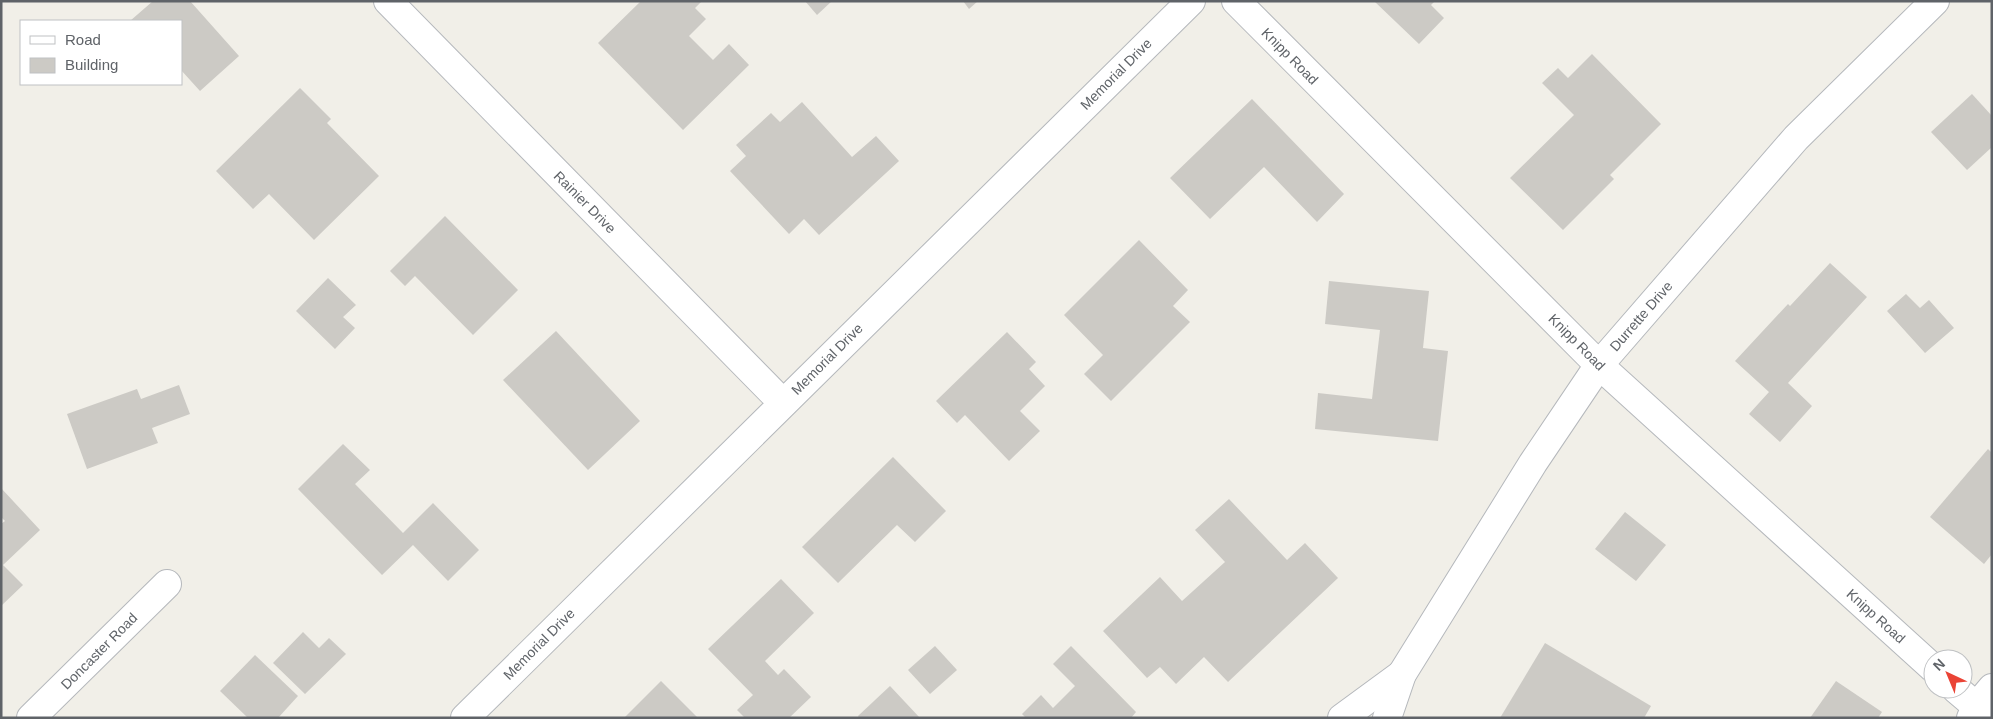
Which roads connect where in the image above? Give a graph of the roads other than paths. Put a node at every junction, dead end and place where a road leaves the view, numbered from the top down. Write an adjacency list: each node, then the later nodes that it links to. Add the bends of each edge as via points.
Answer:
1 (388, 1): 6 (street, Rainier Drive)
2 (1191, 1): 6 (street, Memorial Drive)
3 (1236, 1): 5 (street, Knipp Road)
4 (1935, 1): 5 (street, Durrette Drive, via 1796,138)
5 (1599, 365): 8 (street, Knipp Road); 9 (street, Durrette Drive, via 1533,462)
6 (783, 403): 11 (street, Memorial Drive)
7 (167, 584): 10 (street, Doncaster Road)
8 (1923, 659)
9 (1402, 674): 12 (street); 13 (street)
10 (31, 718)
11 (465, 718)
12 (1342, 718)
13 (1387, 718)

